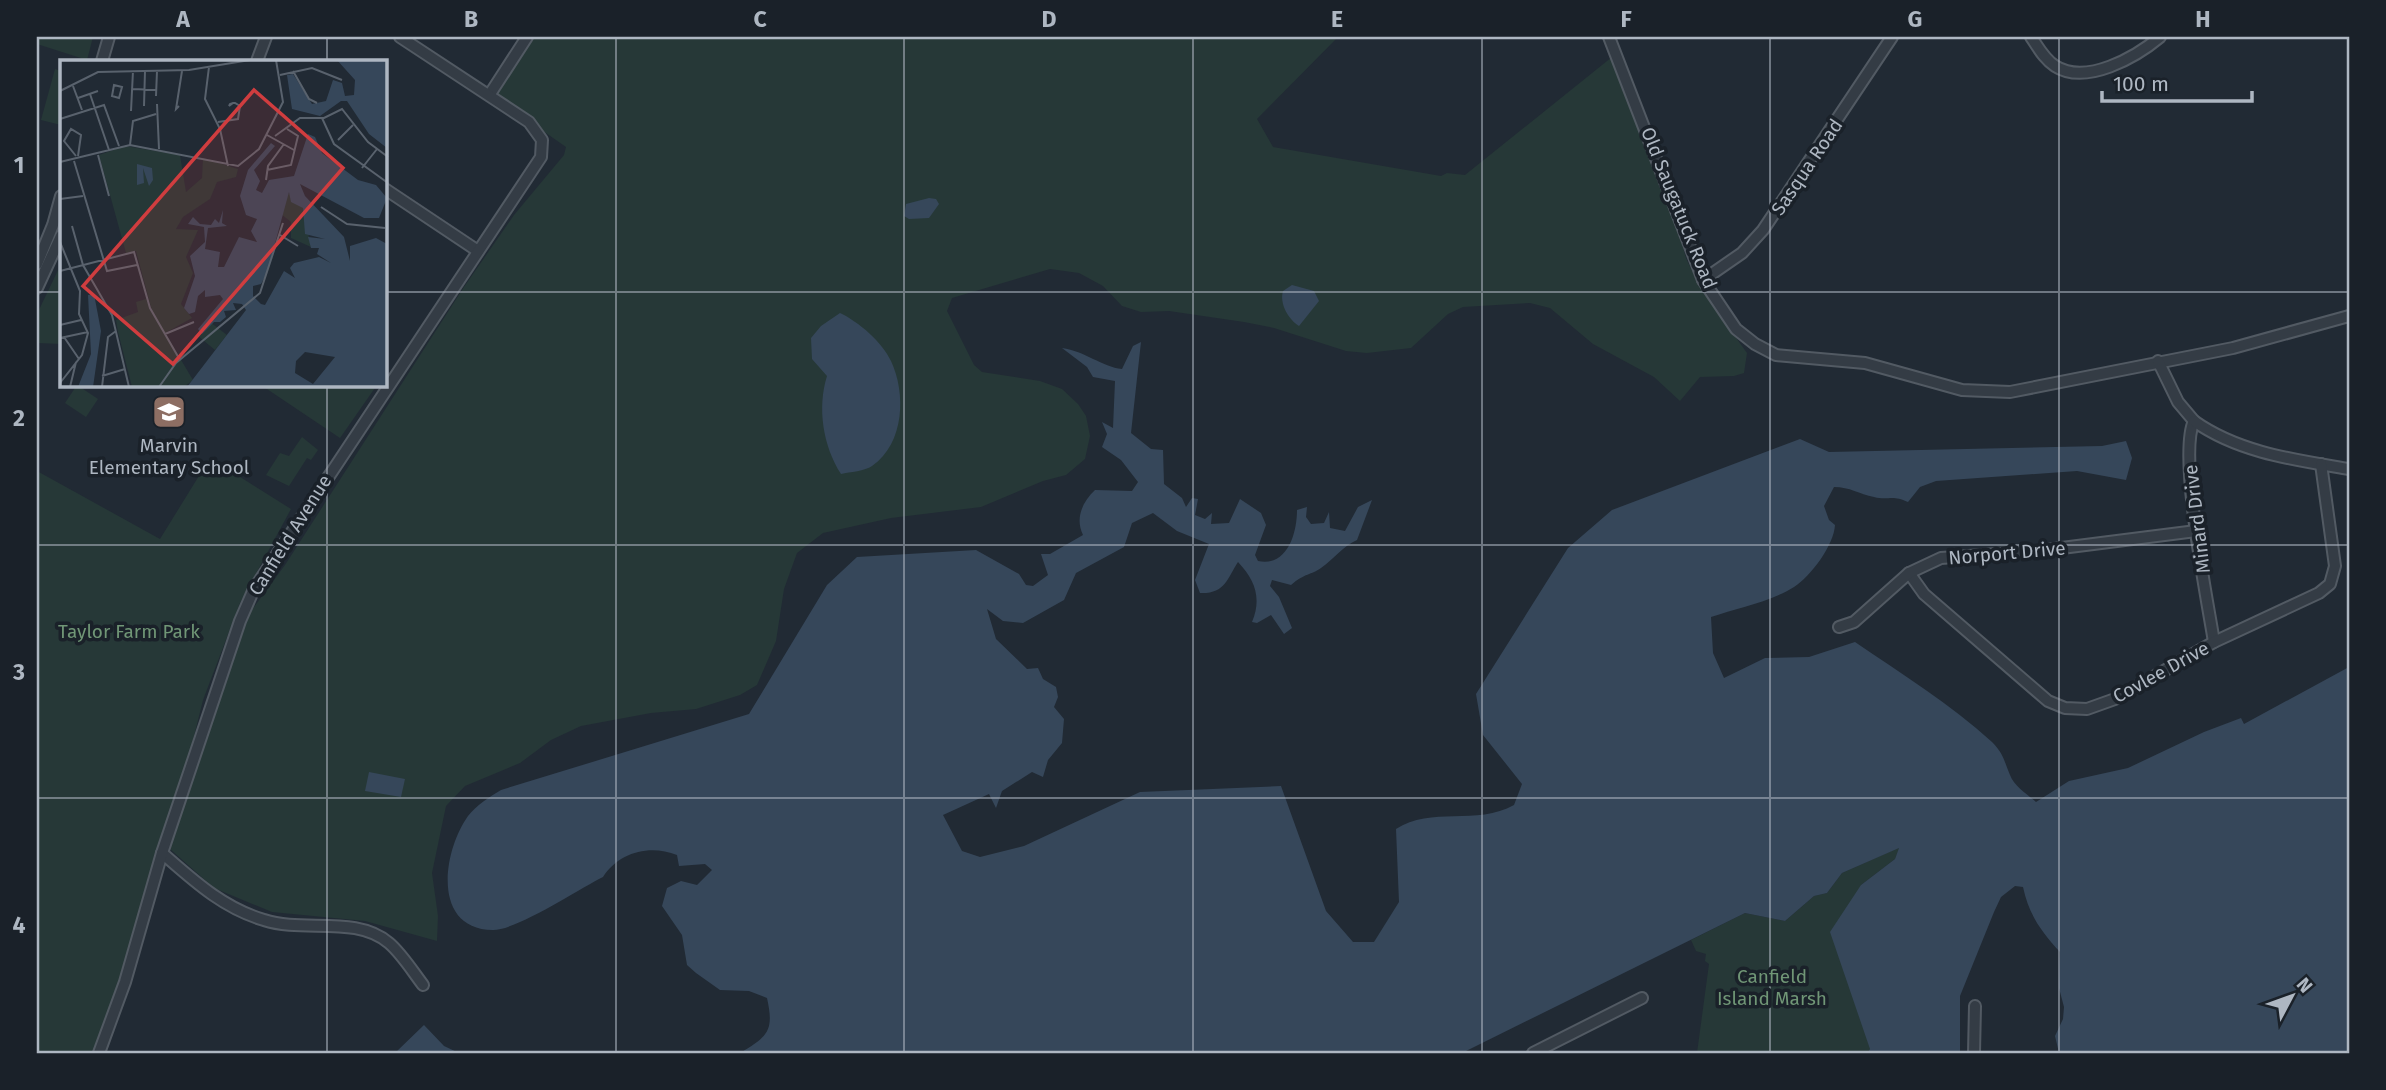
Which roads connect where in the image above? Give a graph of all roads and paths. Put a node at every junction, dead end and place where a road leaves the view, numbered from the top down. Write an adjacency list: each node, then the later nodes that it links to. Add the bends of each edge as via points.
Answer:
1 (109, 37): 9 (street)
2 (266, 37): 10 (street)
3 (400, 37): 11 (street)
4 (527, 37): 11 (street)
5 (1609, 37): 17 (street, Old Saugatuck Road)
6 (1892, 37): 17 (street, Sasqua Road, via 1763,230 1742,253)
7 (2031, 37): 8 (street, via 2057,68 2091,72)
8 (2160, 37)
9 (102, 60)
10 (257, 60)
11 (490, 94): 15 (street, Canfield Avenue, via 529,122 542,140 541,157)
12 (387, 190): 15 (street)
13 (58, 222): 16 (street)
14 (60, 238): 18 (street)
15 (478, 251): 28 (street, Canfield Avenue, via 254,589)
16 (37, 264)
17 (1703, 280): 20 (street, Old Saugatuck Road, via 1736,329 1776,355 1864,363 1962,390 1993,393 2032,388)
18 (37, 288)
19 (2349, 316): 20 (street, Old Saugatuck Road, via 2233,348)
20 (2158, 361): 21 (street, via 2178,402)
21 (2194, 421): 22 (street, via 2237,446); 24 (street, Minard Drive, via 2188,445)
22 (2321, 464): 23 (street); 27 (street, Covlee Drive, via 2335,559 2330,584)
23 (2349, 469)
24 (2196, 531): 25 (street, Norport Drive, via 2038,551 1961,554); 27 (street, Minard Drive)
25 (1909, 573): 26 (street, Norport Drive, via 1854,622); 27 (street, Covlee Drive, via 1924,594 2006,668 2048,701 2066,708 2087,709 2115,699)
26 (1839, 627)
27 (2214, 642)
28 (162, 853): 29 (street, via 235,910 267,922 375,933 391,944); 33 (street, Canfield Avenue)
29 (423, 985)
30 (1642, 998): 32 (street)
31 (1975, 1006): 34 (street)
32 (1538, 1052)
33 (99, 1053)
34 (1974, 1053)

